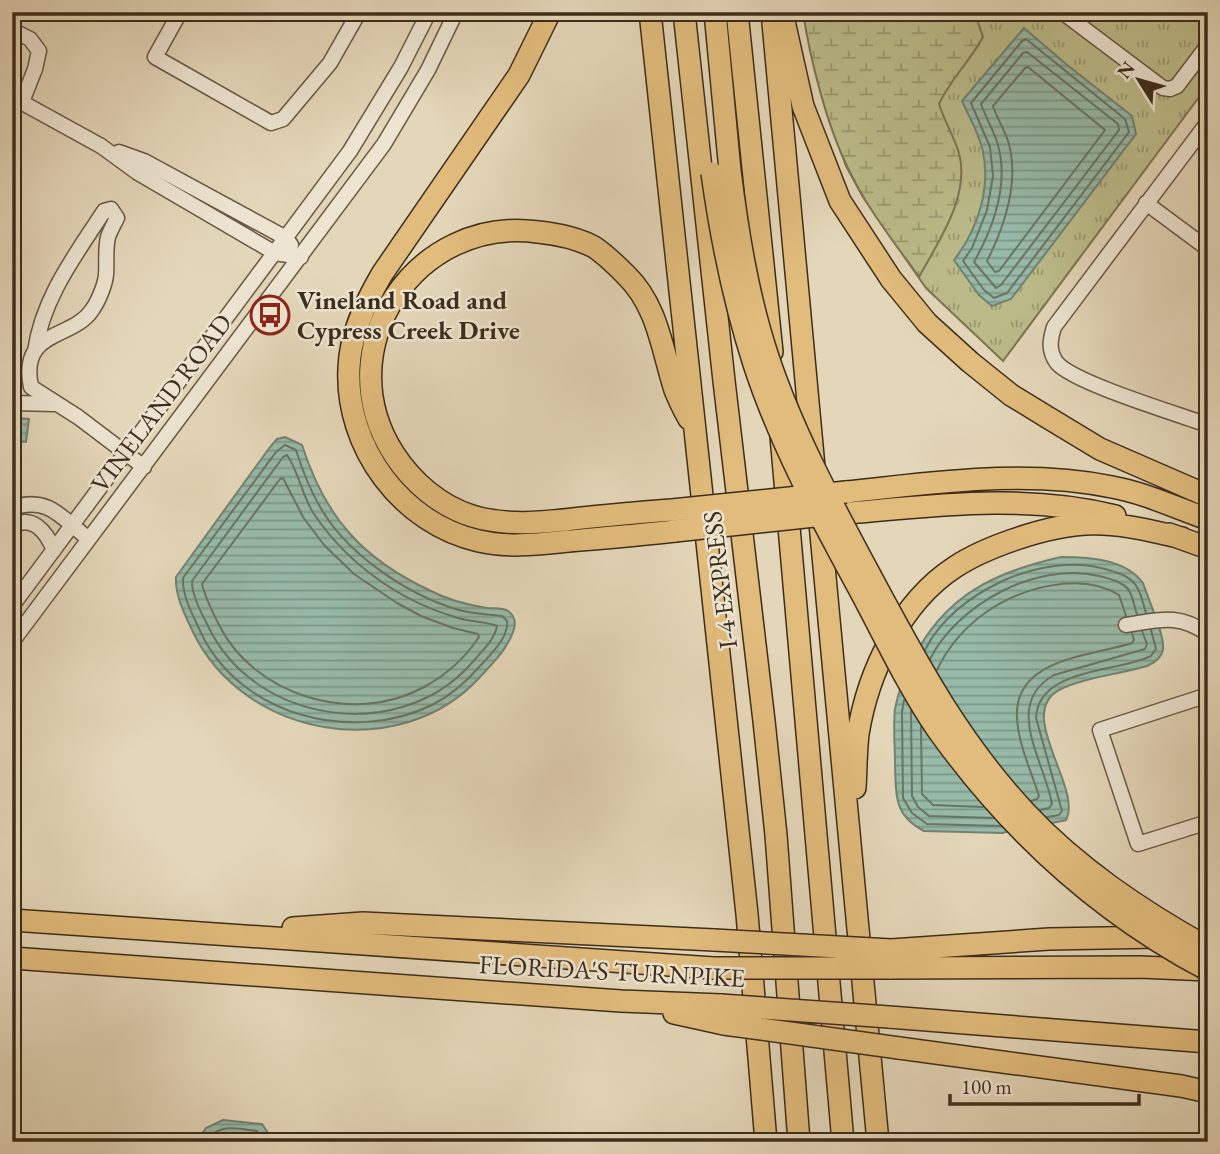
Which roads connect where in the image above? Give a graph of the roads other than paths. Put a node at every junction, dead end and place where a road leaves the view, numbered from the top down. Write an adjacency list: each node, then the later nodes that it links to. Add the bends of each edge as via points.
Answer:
1 (180, 12): 2 (street, via 155,57 271,122 283,119 330,63)
2 (359, 12)
3 (429, 12): 21 (street, VINELAND ROAD, via 378,107)
4 (456, 12): 24 (street, VINELAND ROAD, via 384,144)
5 (550, 12): 33 (highway, bridge, via 519,75 368,298 355,331 349,367 351,407 369,458 400,498 419,512 457,534 518,545 675,531)
6 (650, 12): 29 (highway)
7 (684, 12): 60 (highway, I-4 EXPRESS, via 776,835)
8 (698, 12): 19 (highway)
9 (715, 12): 19 (highway)
10 (737, 12): 61 (highway, via 780,432)
11 (772, 12): 48 (highway)
12 (781, 12): 32 (highway, via 803,106 840,201 891,279 927,323 980,370 1047,417 1100,449)
13 (1062, 12): 15 (street, via 1163,88 1177,86)
14 (14, 33): 16 (street, via 30,39 39,51 36,69)
15 (1208, 45)
16 (16, 102): 18 (street)
17 (1208, 122): 20 (street)
18 (101, 146): 21 (street, via 144,161); 23 (street, via 138,173)
19 (721, 172): 52 (highway, bridge, via 754,309 787,406 852,541 950,719 1026,813 1063,849 1105,884); 55 (highway, bridge, via 727,264 755,367 837,548 936,727 1015,824 1094,898)
20 (1146, 203): 22 (street); 28 (street, via 1054,327 1052,354 1068,371 1093,383)
21 (286, 238): 23 (street, VINELAND ROAD); 24 (street)
22 (1208, 249)
23 (275, 253): 24 (street); 30 (street, VINELAND ROAD)
24 (301, 257): 31 (street, VINELAND ROAD)
25 (35, 351): 25 (street, via 50,336 92,311 106,278 108,236 117,218 111,209 104,211 53,291); 27 (street, via 27,370 31,387)
26 (12, 403): 27 (street)
27 (57, 404): 30 (street)
28 (1208, 425)
29 (696, 434): 33 (highway, bridge, via 676,394 652,310 628,277 595,247 562,235 521,229 480,233 443,249 416,271 391,301 376,336 370,371 375,410 388,445 412,478 451,507 493,521 520,523); 59 (highway, via 747,914)
30 (126, 453): 31 (street); 37 (street, VINELAND ROAD)
31 (144, 467): 39 (street, VINELAND ROAD)
32 (1208, 496)
33 (848, 502): 35 (highway, via 975,479 1033,478 1115,487); 38 (highway, via 1033,502 1124,518)
34 (12, 508): 37 (street, via 42,505)
35 (1208, 519)
36 (12, 526): 41 (street, via 35,524 47,534)
37 (72, 526): 39 (street); 41 (street, VINELAND ROAD)
38 (1181, 538): 40 (highway); 48 (highway, via 1119,525 1055,527 990,548 954,567 922,597 895,632 874,674 864,710 858,734)
39 (89, 539): 45 (street, VINELAND ROAD)
40 (1208, 548)
41 (54, 550): 42 (street, VINELAND ROAD)
42 (12, 606)
43 (1126, 625): 44 (street, via 1167,618 1190,622)
44 (1208, 634)
45 (12, 642)
46 (1208, 695): 47 (street, via 1100,730 1138,844)
47 (1208, 822)
48 (852, 861): 62 (highway)
49 (12, 920): 50 (highway, FLORIDA'S TURNPIKE)
50 (218, 934): 54 (highway, FLORIDA'S TURNPIKE, bridge, via 713,968); 54 (highway, bridge, via 363,923 714,940)
51 (1208, 937): 54 (highway, via 1049,939)
52 (1208, 948)
53 (12, 958): 56 (highway, FLORIDA'S TURNPIKE, via 621,1001)
54 (890, 959): 55 (highway, FLORIDA'S TURNPIKE)
55 (1208, 970)
56 (723, 1014): 57 (highway, FLORIDA'S TURNPIKE, bridge, via 889,1017); 58 (highway, bridge, via 900,1048)
57 (1208, 1042)
58 (1208, 1092)
59 (766, 1142)
60 (799, 1142)
61 (843, 1142)
62 (878, 1142)

